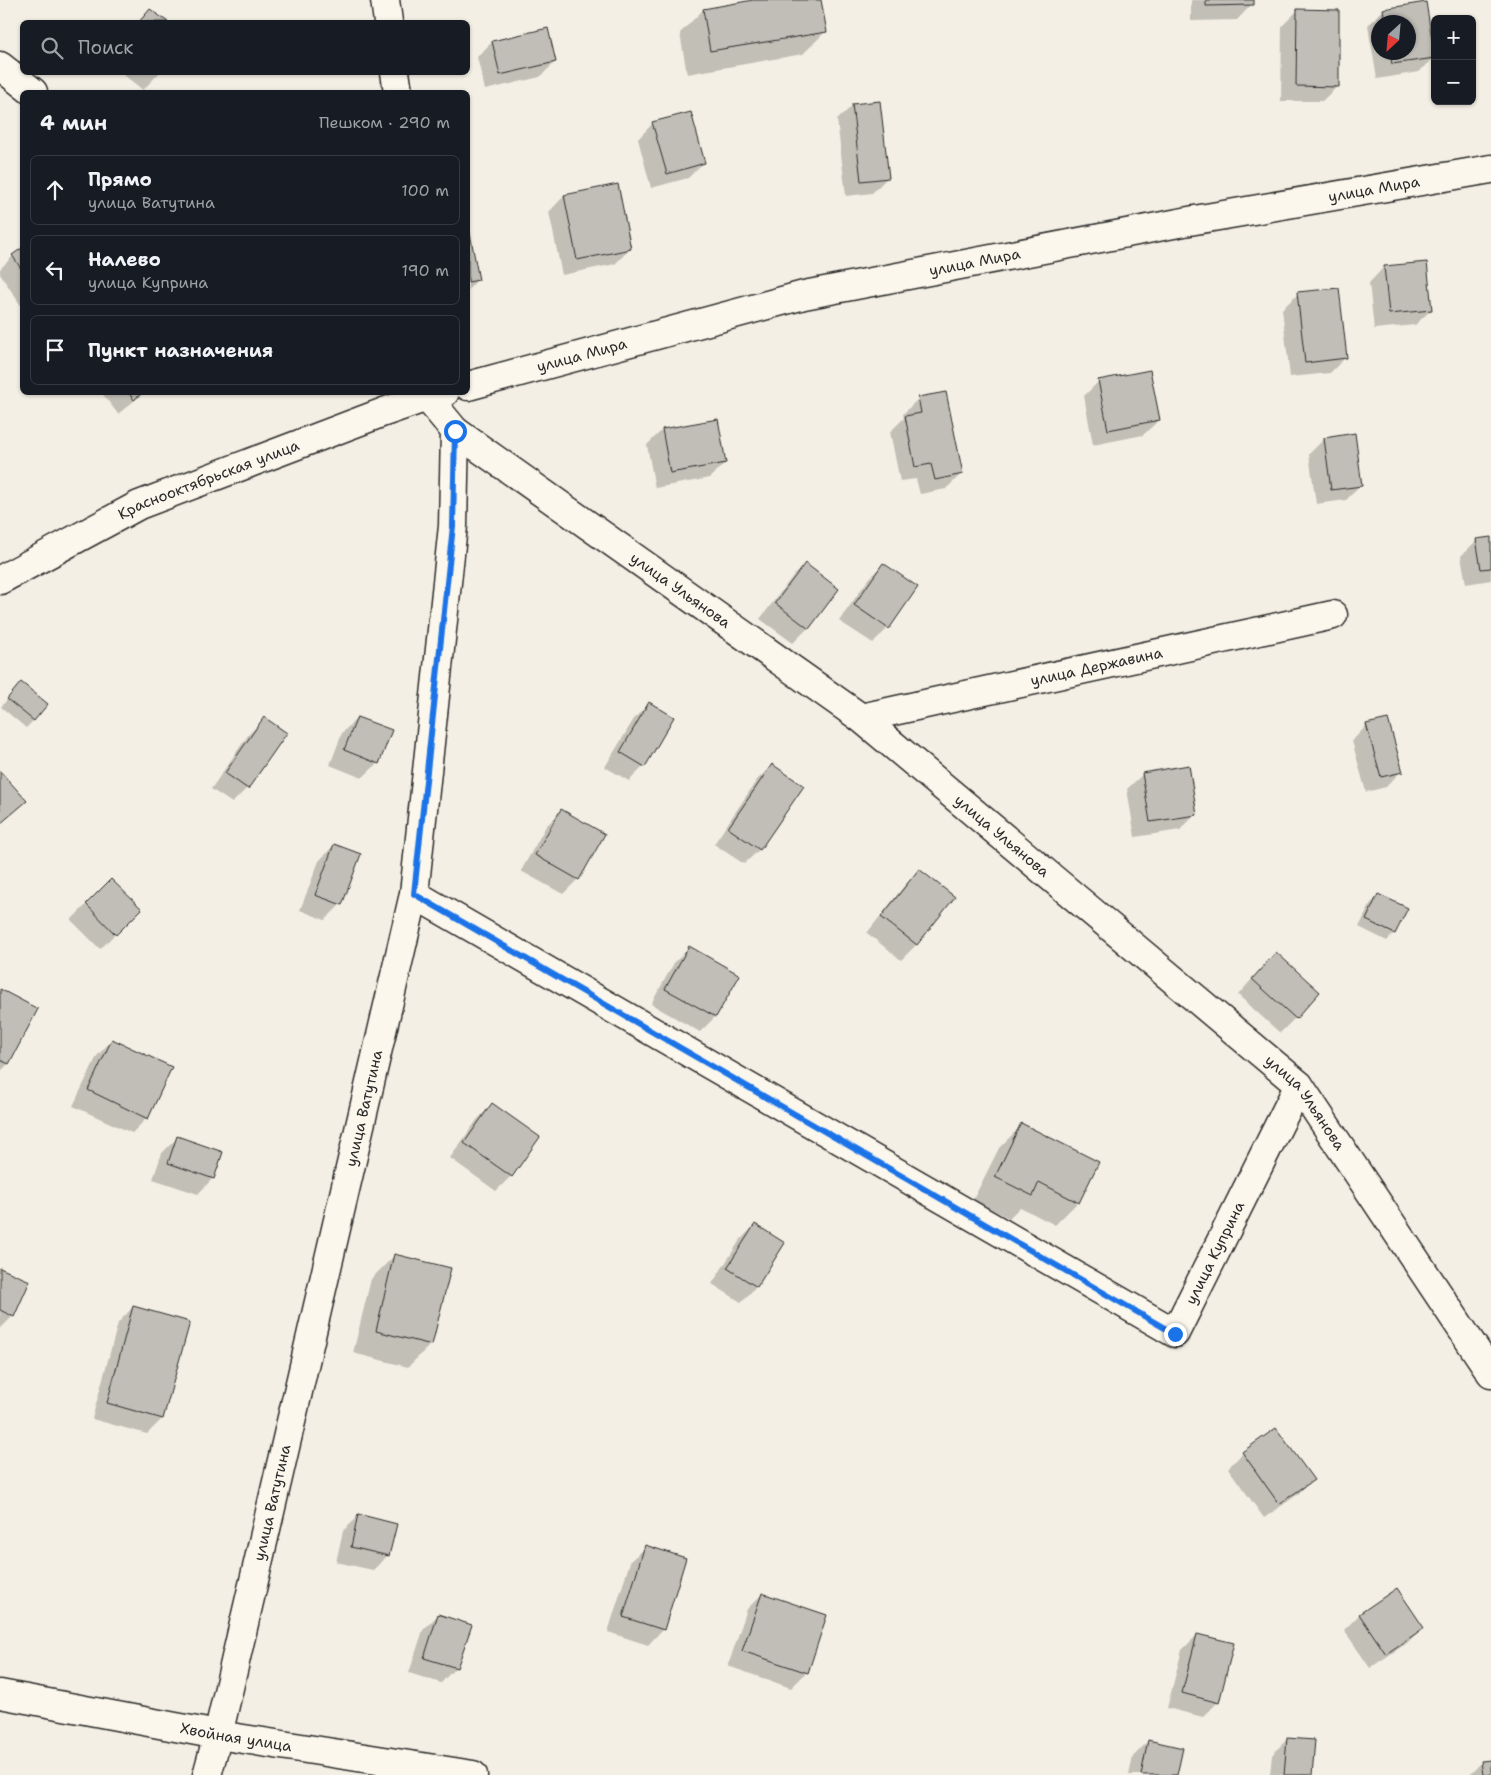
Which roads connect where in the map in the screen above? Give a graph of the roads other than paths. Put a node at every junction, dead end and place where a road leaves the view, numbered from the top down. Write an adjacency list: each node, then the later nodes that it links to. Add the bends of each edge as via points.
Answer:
1 (385, 0): 2 (street)
2 (388, 20)
3 (0, 66): 5 (street)
4 (395, 75): 6 (street)
5 (30, 90)
6 (398, 90)
7 (1491, 168): 8 (street, улица Мира, via 1189,220 804,295)
8 (470, 385)
9 (427, 395): 12 (street, Краснооктябрьская улица, via 139,505)
10 (431, 395): 11 (street, улица Ульянова)
11 (455, 431): 14 (street, улица Ульянова); 15 (street, улица Ватутина, via 453,526)
12 (0, 580)
13 (1333, 615): 14 (street, улица Державина)
14 (861, 718): 16 (street, улица Ульянова)
15 (414, 894): 16 (street, улица Куприна, via 1175,1334); 19 (street, улица Ватутина)
16 (1300, 1085): 17 (street, улица Ульянова)
17 (1491, 1373)
18 (0, 1694): 19 (street, Хвойная улица)
19 (218, 1736): 20 (street, улица Ватутина); 21 (street, Хвойная улица)
20 (207, 1775)
21 (473, 1775)

